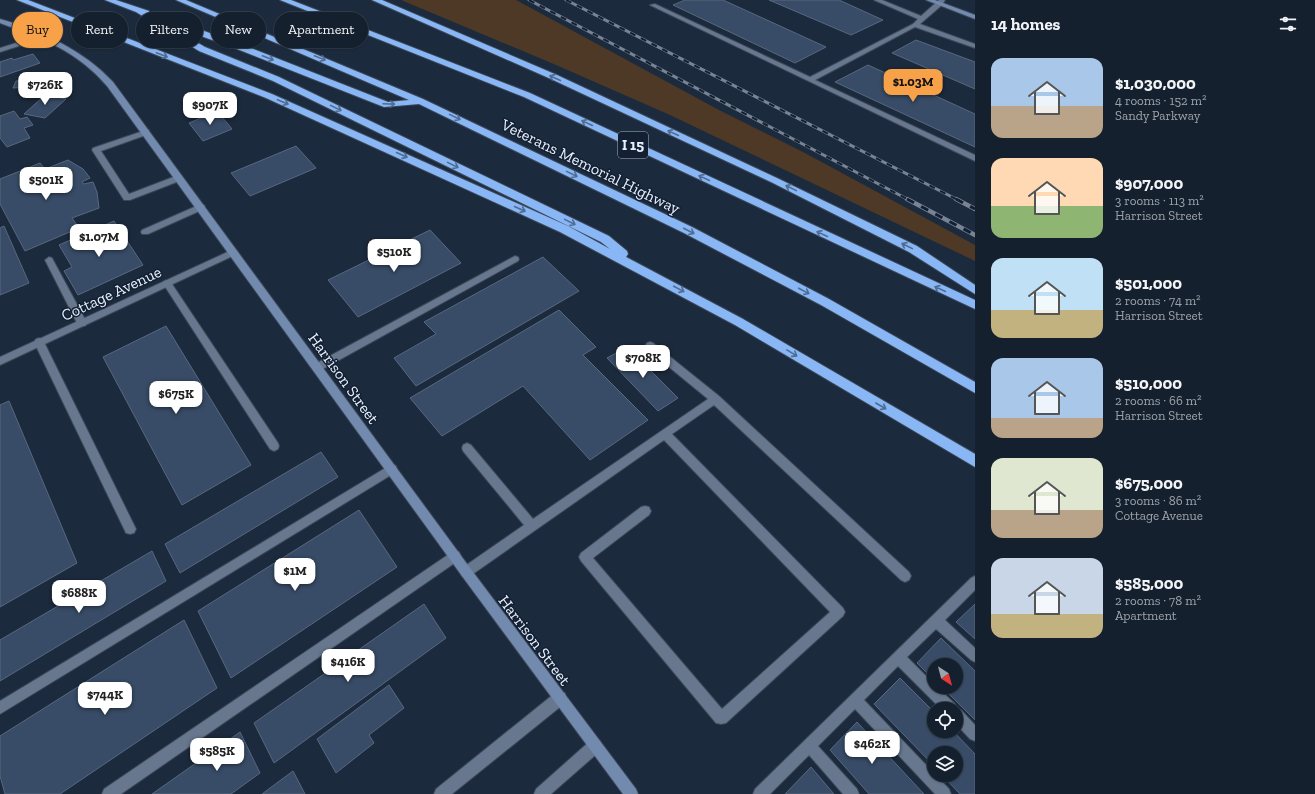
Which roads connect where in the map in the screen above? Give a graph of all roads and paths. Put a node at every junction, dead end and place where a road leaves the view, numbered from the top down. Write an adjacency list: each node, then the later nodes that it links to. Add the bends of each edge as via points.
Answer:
1 (21, 0): 30 (highway, one-way to 30, via 269,96 564,229)
2 (109, 0): 10 (highway)
3 (180, 0): 21 (highway, Veterans Memorial Highway, one-way to 21)
4 (284, 0): 33 (highway, I 15, one-way to 4, via 527,95)
5 (376, 0): 32 (highway, one-way to 5, via 913,248 783,185 554,77)
6 (664, 0): 20 (street, via 653,5)
7 (877, 0): 12 (street)
8 (929, 0): 9 (street)
9 (941, 2): 11 (street); 12 (street)
10 (139, 11): 21 (highway, one-way to 21, via 240,47 387,105); 30 (highway, one-way to 30, via 202,50 276,79 605,239)
11 (975, 17)
12 (922, 19): 14 (street)
13 (0, 21): 15 (street, Harrison Street)
14 (915, 25): 17 (street); 20 (street)
15 (12, 26)
16 (12, 46): 19 (street)
17 (975, 46)
18 (63, 48): 22 (street, Harrison Street, via 98,69)
19 (0, 50)
20 (810, 80): 23 (street)
21 (420, 101): 39 (highway, Veterans Memorial Highway, one-way to 39, via 688,230 826,302)
22 (146, 132): 24 (street, Harrison Street); 24 (street, via 96,150 127,198)
23 (975, 158)
24 (179, 178): 25 (street, Harrison Street)
25 (201, 207): 26 (street); 27 (street, Harrison Street)
26 (145, 232)
27 (234, 252): 31 (street, Cottage Avenue); 38 (street, Harrison Street)
28 (49, 260): 34 (street)
29 (515, 260): 38 (street)
30 (644, 271): 44 (highway, one-way to 44, via 740,322)
31 (167, 283): 34 (street, Cottage Avenue); 42 (street)
32 (975, 290)
33 (975, 305)
34 (82, 323): 35 (street, Cottage Avenue)
35 (39, 342): 37 (street, Cottage Avenue); 48 (street)
36 (650, 346): 40 (street)
37 (0, 360)
38 (318, 367): 45 (street, Harrison Street)
39 (975, 388)
40 (715, 399): 41 (street); 51 (street)
41 (665, 434): 46 (street, via 838,612 721,718 586,557); 47 (street)
42 (274, 446)
43 (467, 448): 47 (street)
44 (975, 461)
45 (392, 469): 49 (street, Harrison Street); 59 (street)
46 (645, 511)
47 (531, 525): 50 (street)
48 (130, 529)
49 (455, 556): 50 (street, Harrison Street); 64 (street)
50 (466, 572): 56 (street, Harrison Street)
51 (905, 576)
52 (975, 582): 53 (street)
53 (936, 620): 54 (street); 55 (street)
54 (975, 656)
55 (898, 658): 57 (street); 58 (street)
56 (560, 698): 63 (street, Harrison Street); 65 (street)
57 (855, 700): 62 (street); 70 (street)
58 (943, 702)
59 (0, 708)
60 (963, 722): 61 (street)
61 (975, 734)
62 (809, 745): 68 (street); 69 (street)
63 (595, 746): 66 (street); 67 (street, Harrison Street)
64 (109, 794)
65 (441, 794)
66 (541, 794)
67 (631, 794)
68 (760, 794)
69 (852, 794)
70 (944, 794)

